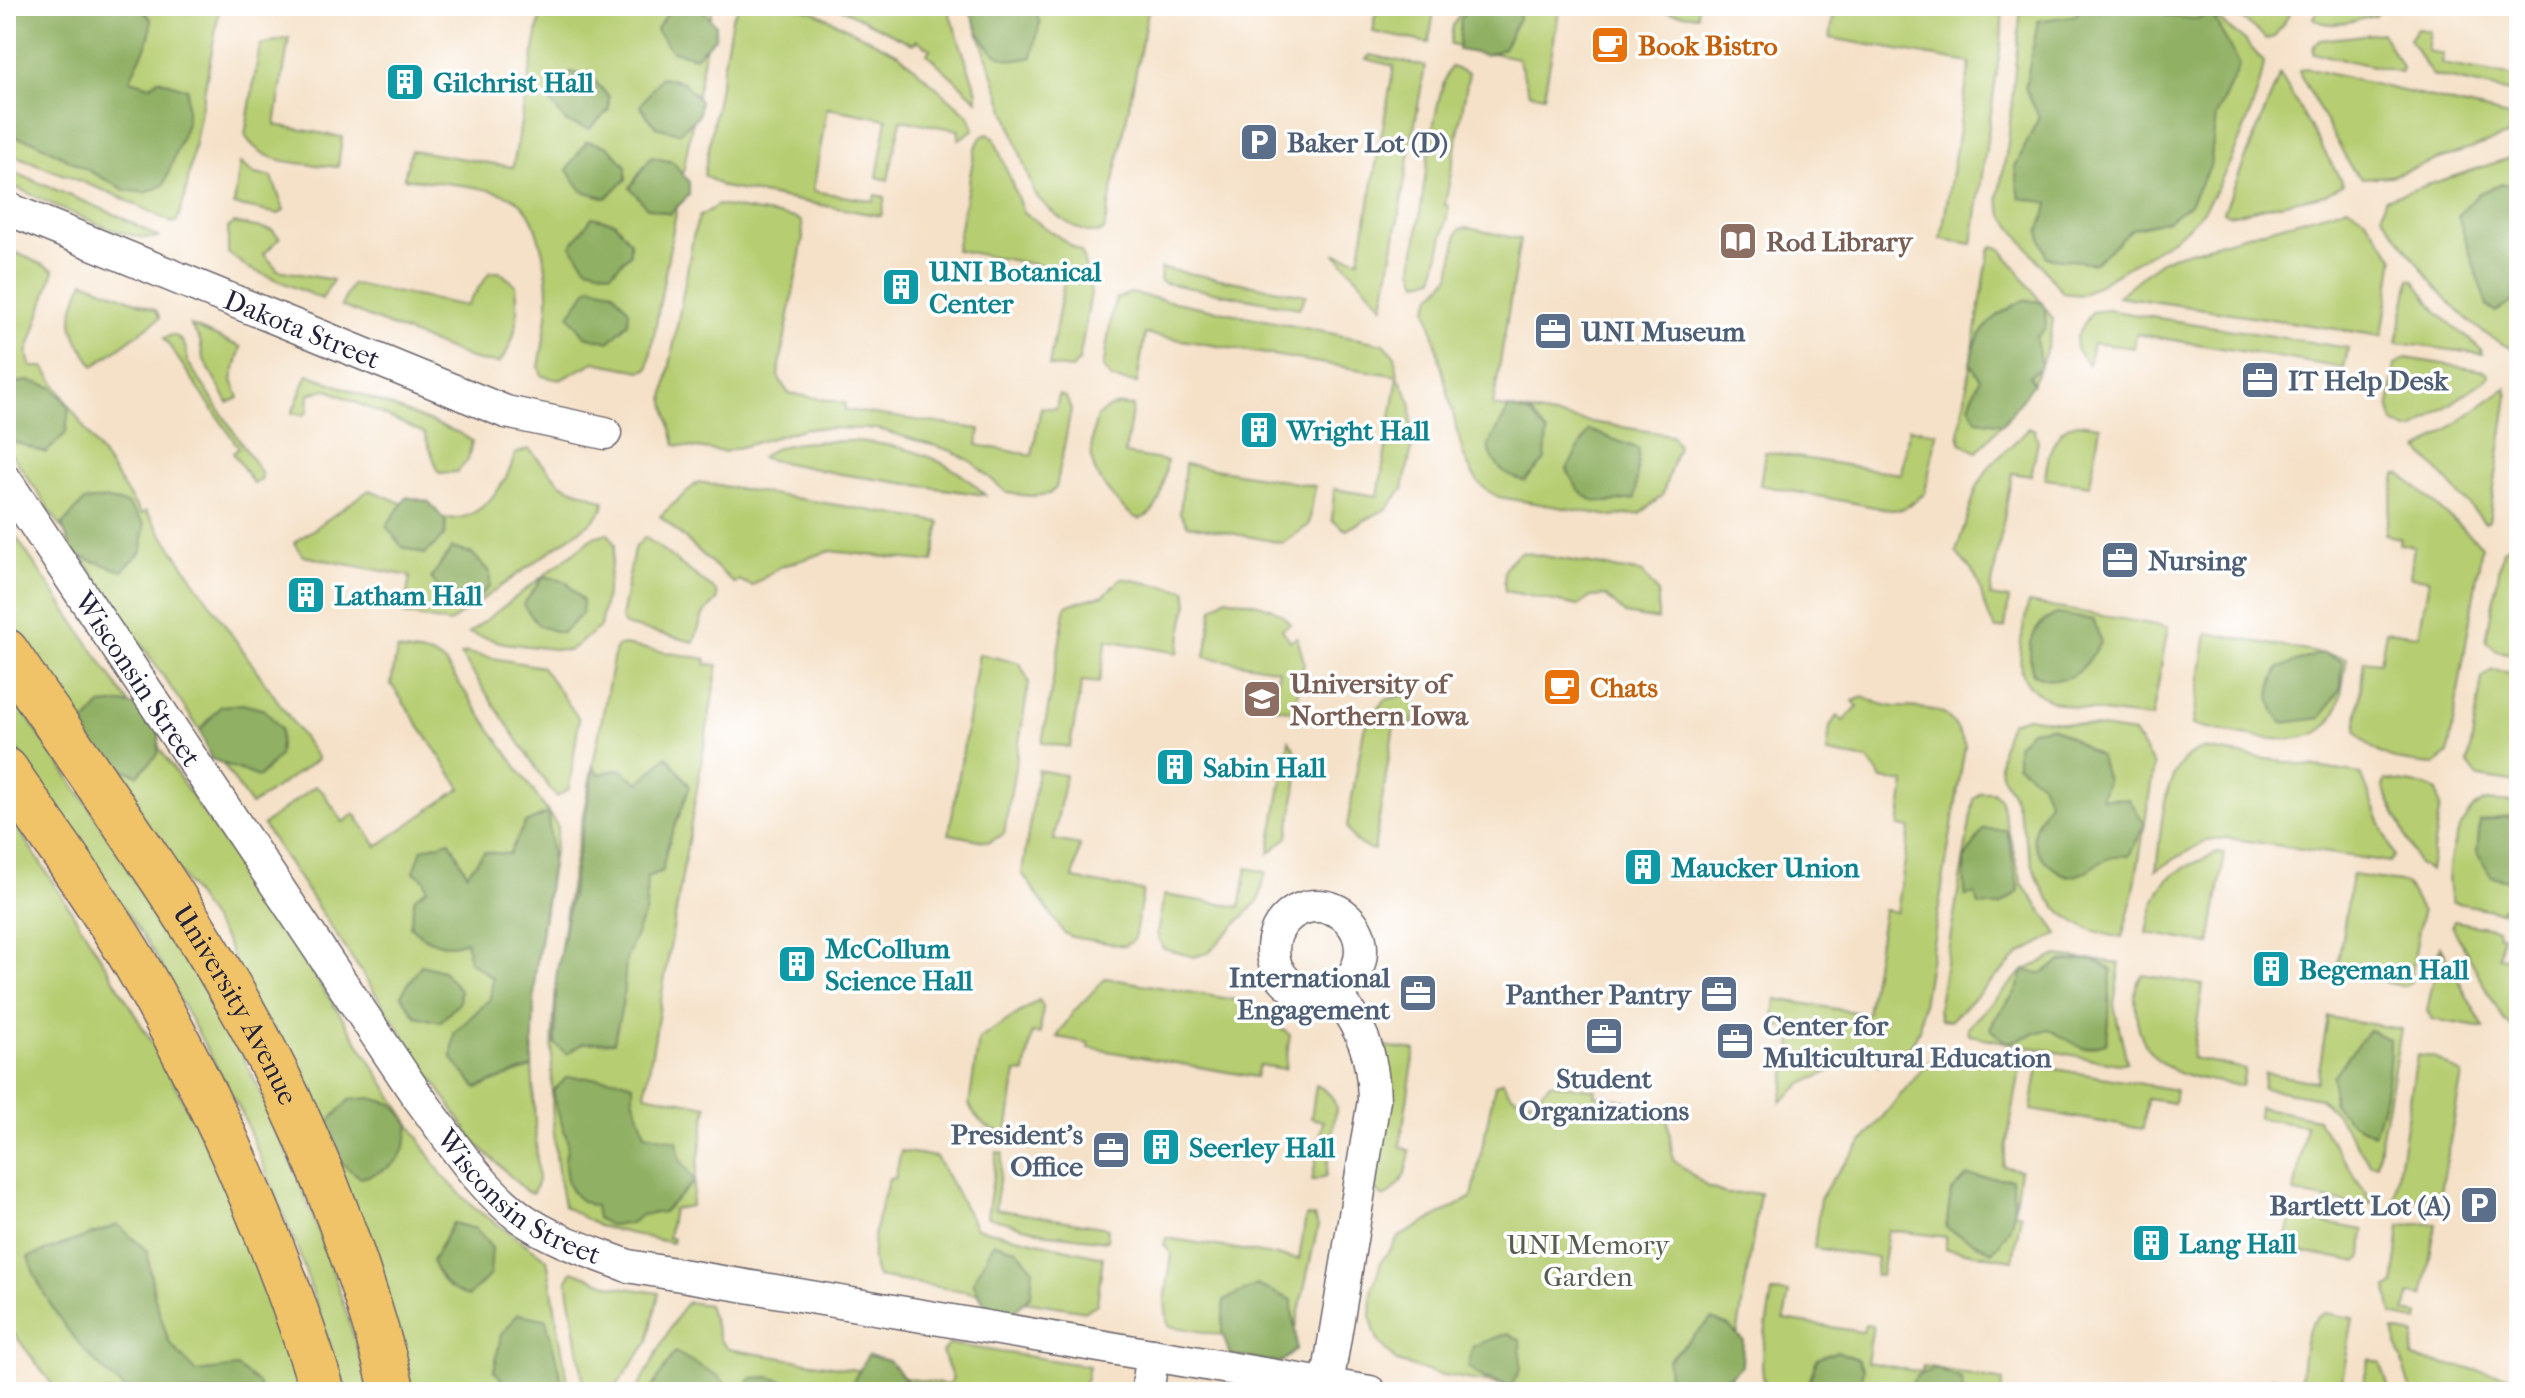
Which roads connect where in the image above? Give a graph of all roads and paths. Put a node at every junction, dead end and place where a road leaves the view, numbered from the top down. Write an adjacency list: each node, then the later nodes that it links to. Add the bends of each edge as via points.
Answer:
1 (6, 208): 2 (street, Dakota Street, via 506,412)
2 (605, 433)
3 (6, 481): 7 (street, Wisconsin Street, via 416,1094 484,1185 521,1217 628,1266)
4 (6, 651): 10 (main road, University Avenue, via 195,932 284,1088 349,1244)
5 (6, 770): 9 (main road, via 133,960 224,1127 284,1272)
6 (1335, 991): 8 (street, via 1365,1039 1373,1065 1374,1100)
7 (1153, 1355): 8 (street, Wisconsin Street); 11 (street)
8 (1327, 1385): 12 (street, Wisconsin Street)
9 (323, 1392)
10 (393, 1392)
11 (1147, 1392)
12 (1370, 1392)

